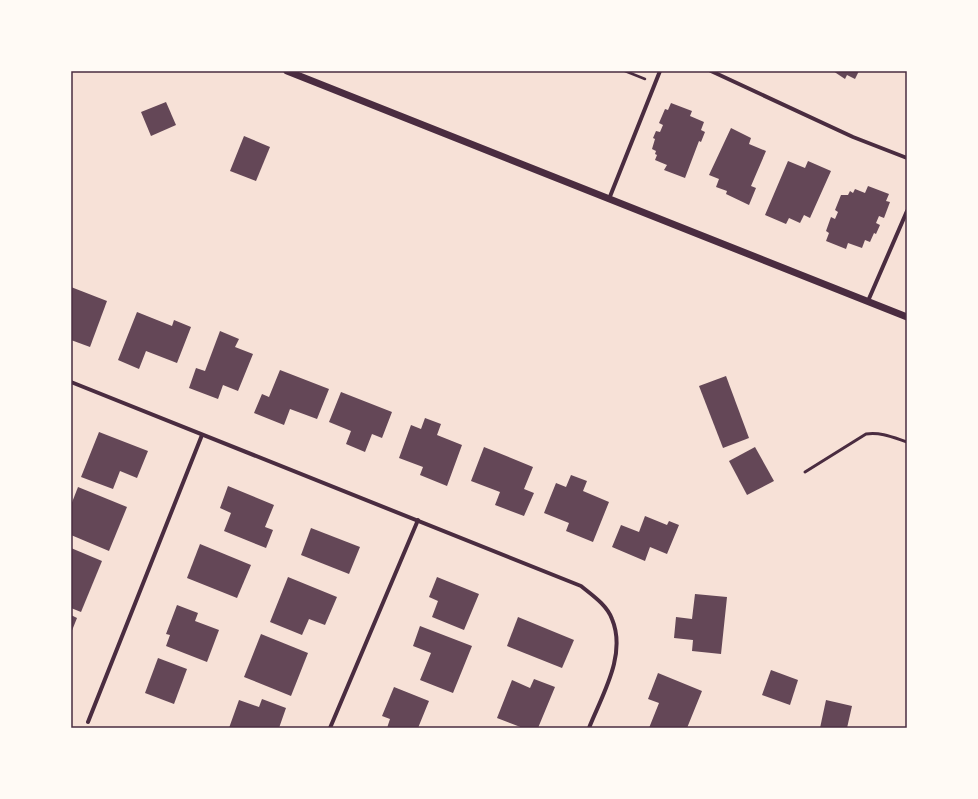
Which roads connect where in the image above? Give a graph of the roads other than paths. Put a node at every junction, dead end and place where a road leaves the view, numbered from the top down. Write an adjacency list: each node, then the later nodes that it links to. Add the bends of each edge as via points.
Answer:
1 (287, 71): 5 (street)
2 (660, 71): 5 (street)
3 (711, 71): 4 (street, via 853,137)
4 (907, 158)
5 (609, 199): 7 (street)
6 (907, 211): 7 (street)
7 (868, 302): 8 (street)
8 (907, 317)
9 (71, 382): 10 (street)
10 (202, 435): 13 (street); 14 (street)
11 (907, 442): 12 (lane, via 886,434 866,434)
12 (805, 472)
13 (418, 520): 15 (street); 16 (street, via 581,586 598,599 612,618 617,642 614,667)
14 (88, 722)
15 (330, 728)
16 (590, 728)

